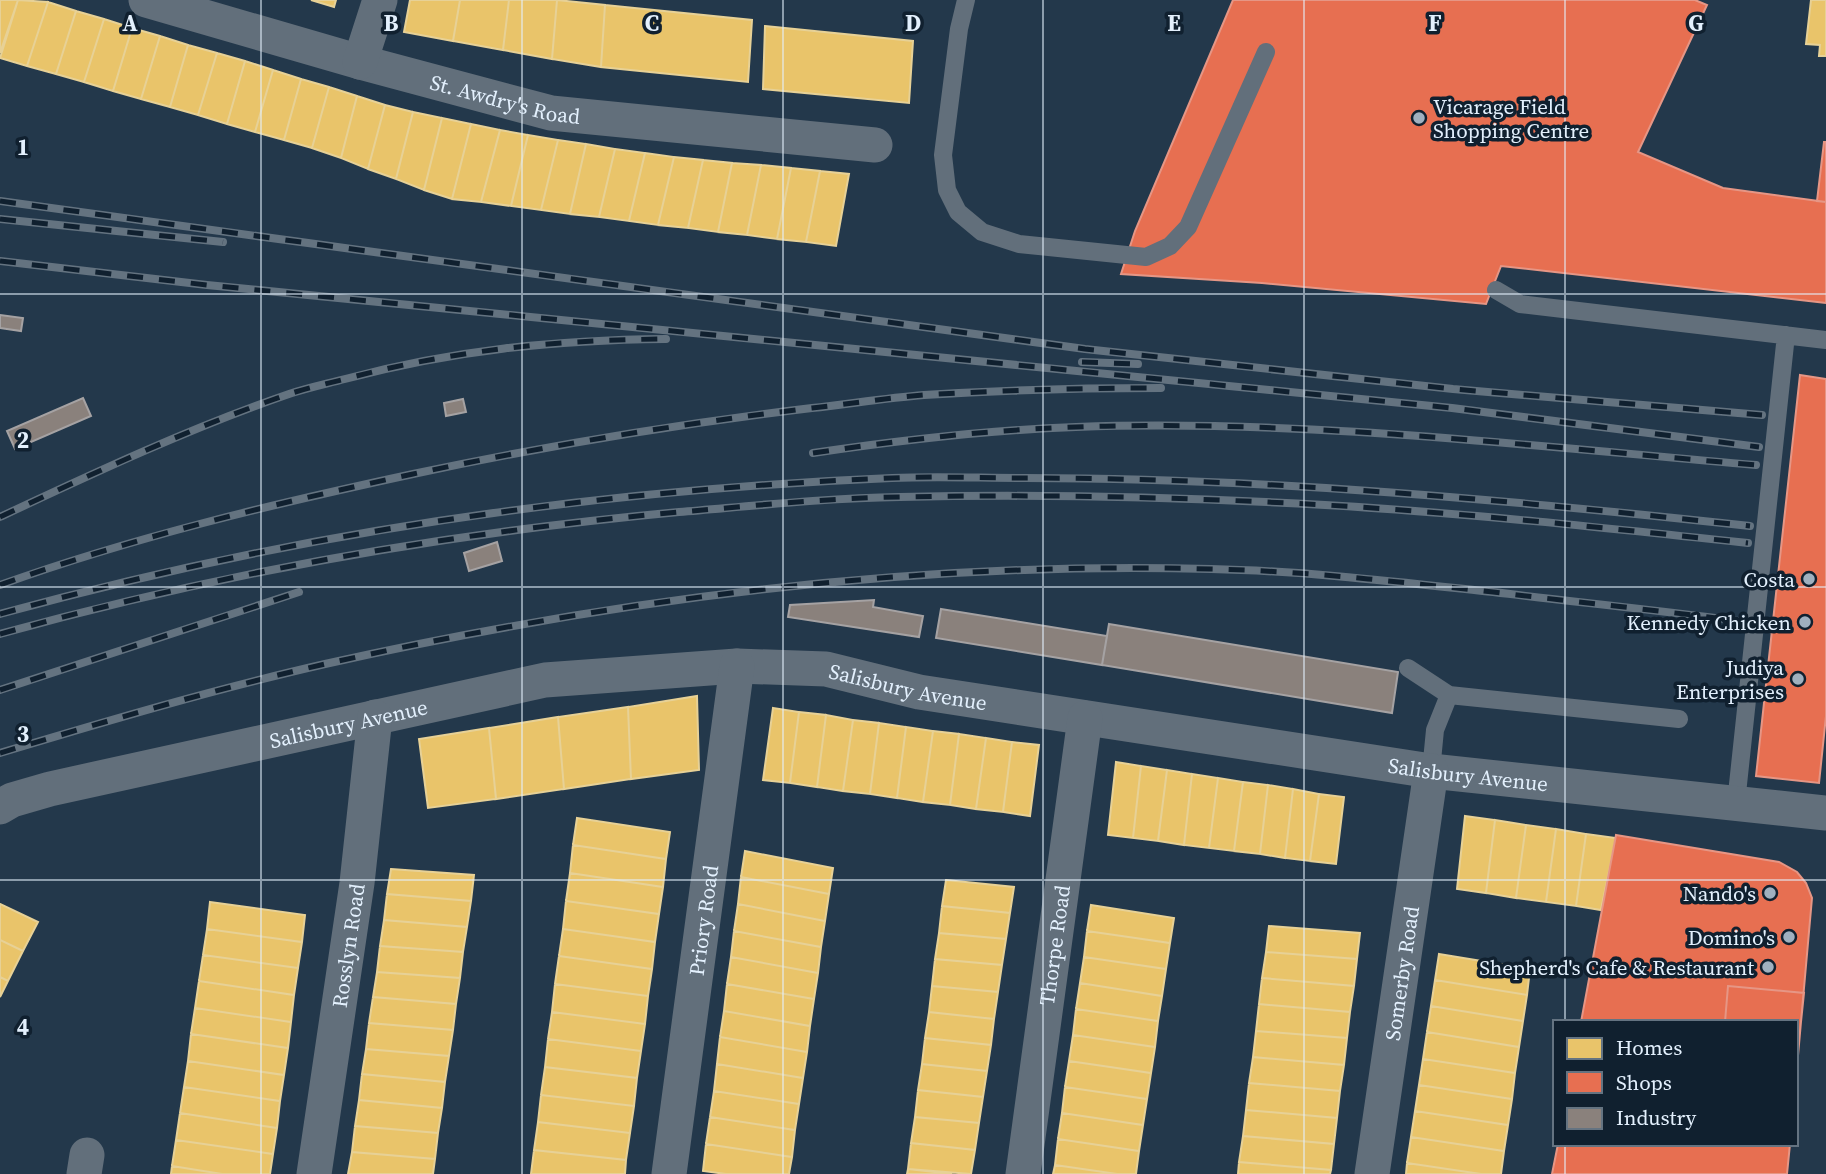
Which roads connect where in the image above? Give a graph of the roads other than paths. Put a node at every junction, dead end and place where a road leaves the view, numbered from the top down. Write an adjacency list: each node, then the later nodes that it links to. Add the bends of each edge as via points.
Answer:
1 (146, 0): 5 (street, St. Awdry's Road)
2 (380, 0): 5 (street)
3 (966, 0): 4 (lane, via 943,155 947,190 958,212 982,232 1020,244 1146,257 1170,246 1188,228)
4 (1266, 52)
5 (360, 62): 6 (street, St. Awdry's Road, via 551,113)
6 (875, 145)
7 (1496, 290): 8 (lane, via 1520,304)
8 (1786, 335): 9 (lane); 17 (lane)
9 (1826, 340)
10 (737, 666): 13 (street, Salisbury Avenue, via 545,680); 14 (street, Salisbury Avenue, via 826,669 919,692); 21 (street, Priory Road)
11 (1408, 668): 12 (lane)
12 (1449, 695): 15 (lane); 16 (lane, via 1435,730)
13 (375, 717): 18 (street, Salisbury Avenue, via 50,789); 20 (street, Rosslyn Road, via 357,883)
14 (1085, 718): 16 (street, Salisbury Avenue); 22 (street, Thorpe Road)
15 (1679, 719)
16 (1431, 771): 17 (street, Salisbury Avenue); 23 (street, Somerby Road)
17 (1736, 803): 19 (street, Salisbury Avenue)
18 (0, 807)
19 (1826, 813)
20 (314, 1174)
21 (669, 1174)
22 (1023, 1174)
23 (1372, 1174)

